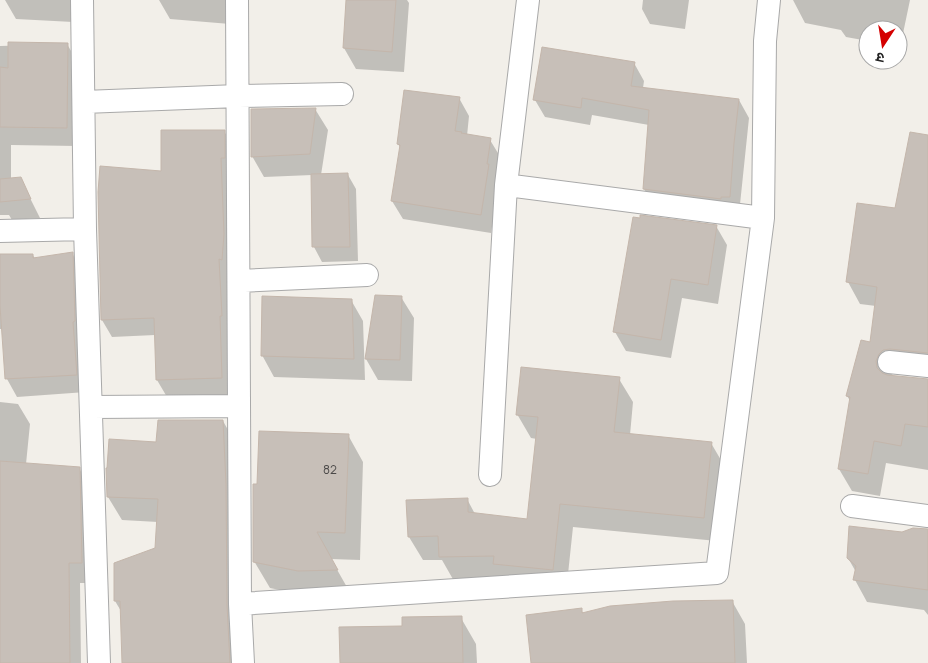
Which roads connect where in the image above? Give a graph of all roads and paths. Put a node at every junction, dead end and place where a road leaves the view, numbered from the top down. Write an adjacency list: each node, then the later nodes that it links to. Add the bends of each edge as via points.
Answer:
1 (82, 0): 7 (street)
2 (237, 0): 6 (street)
3 (528, 0): 8 (street)
4 (770, 0): 9 (street, via 765,41)
5 (342, 94): 6 (street)
6 (238, 96): 7 (street); 13 (street)
7 (84, 102): 10 (street)
8 (506, 185): 9 (street); 18 (street)
9 (763, 218): 21 (street, via 717,573)
10 (86, 229): 11 (street); 16 (street)
11 (0, 231)
12 (367, 275): 13 (street)
13 (239, 281): 17 (street)
14 (889, 362): 15 (street)
15 (928, 366)
16 (92, 406): 17 (street); 22 (street)
17 (239, 406): 21 (street)
18 (490, 475)
19 (852, 506): 20 (street)
20 (928, 516)
21 (240, 604): 23 (street)
22 (99, 663)
23 (243, 663)

